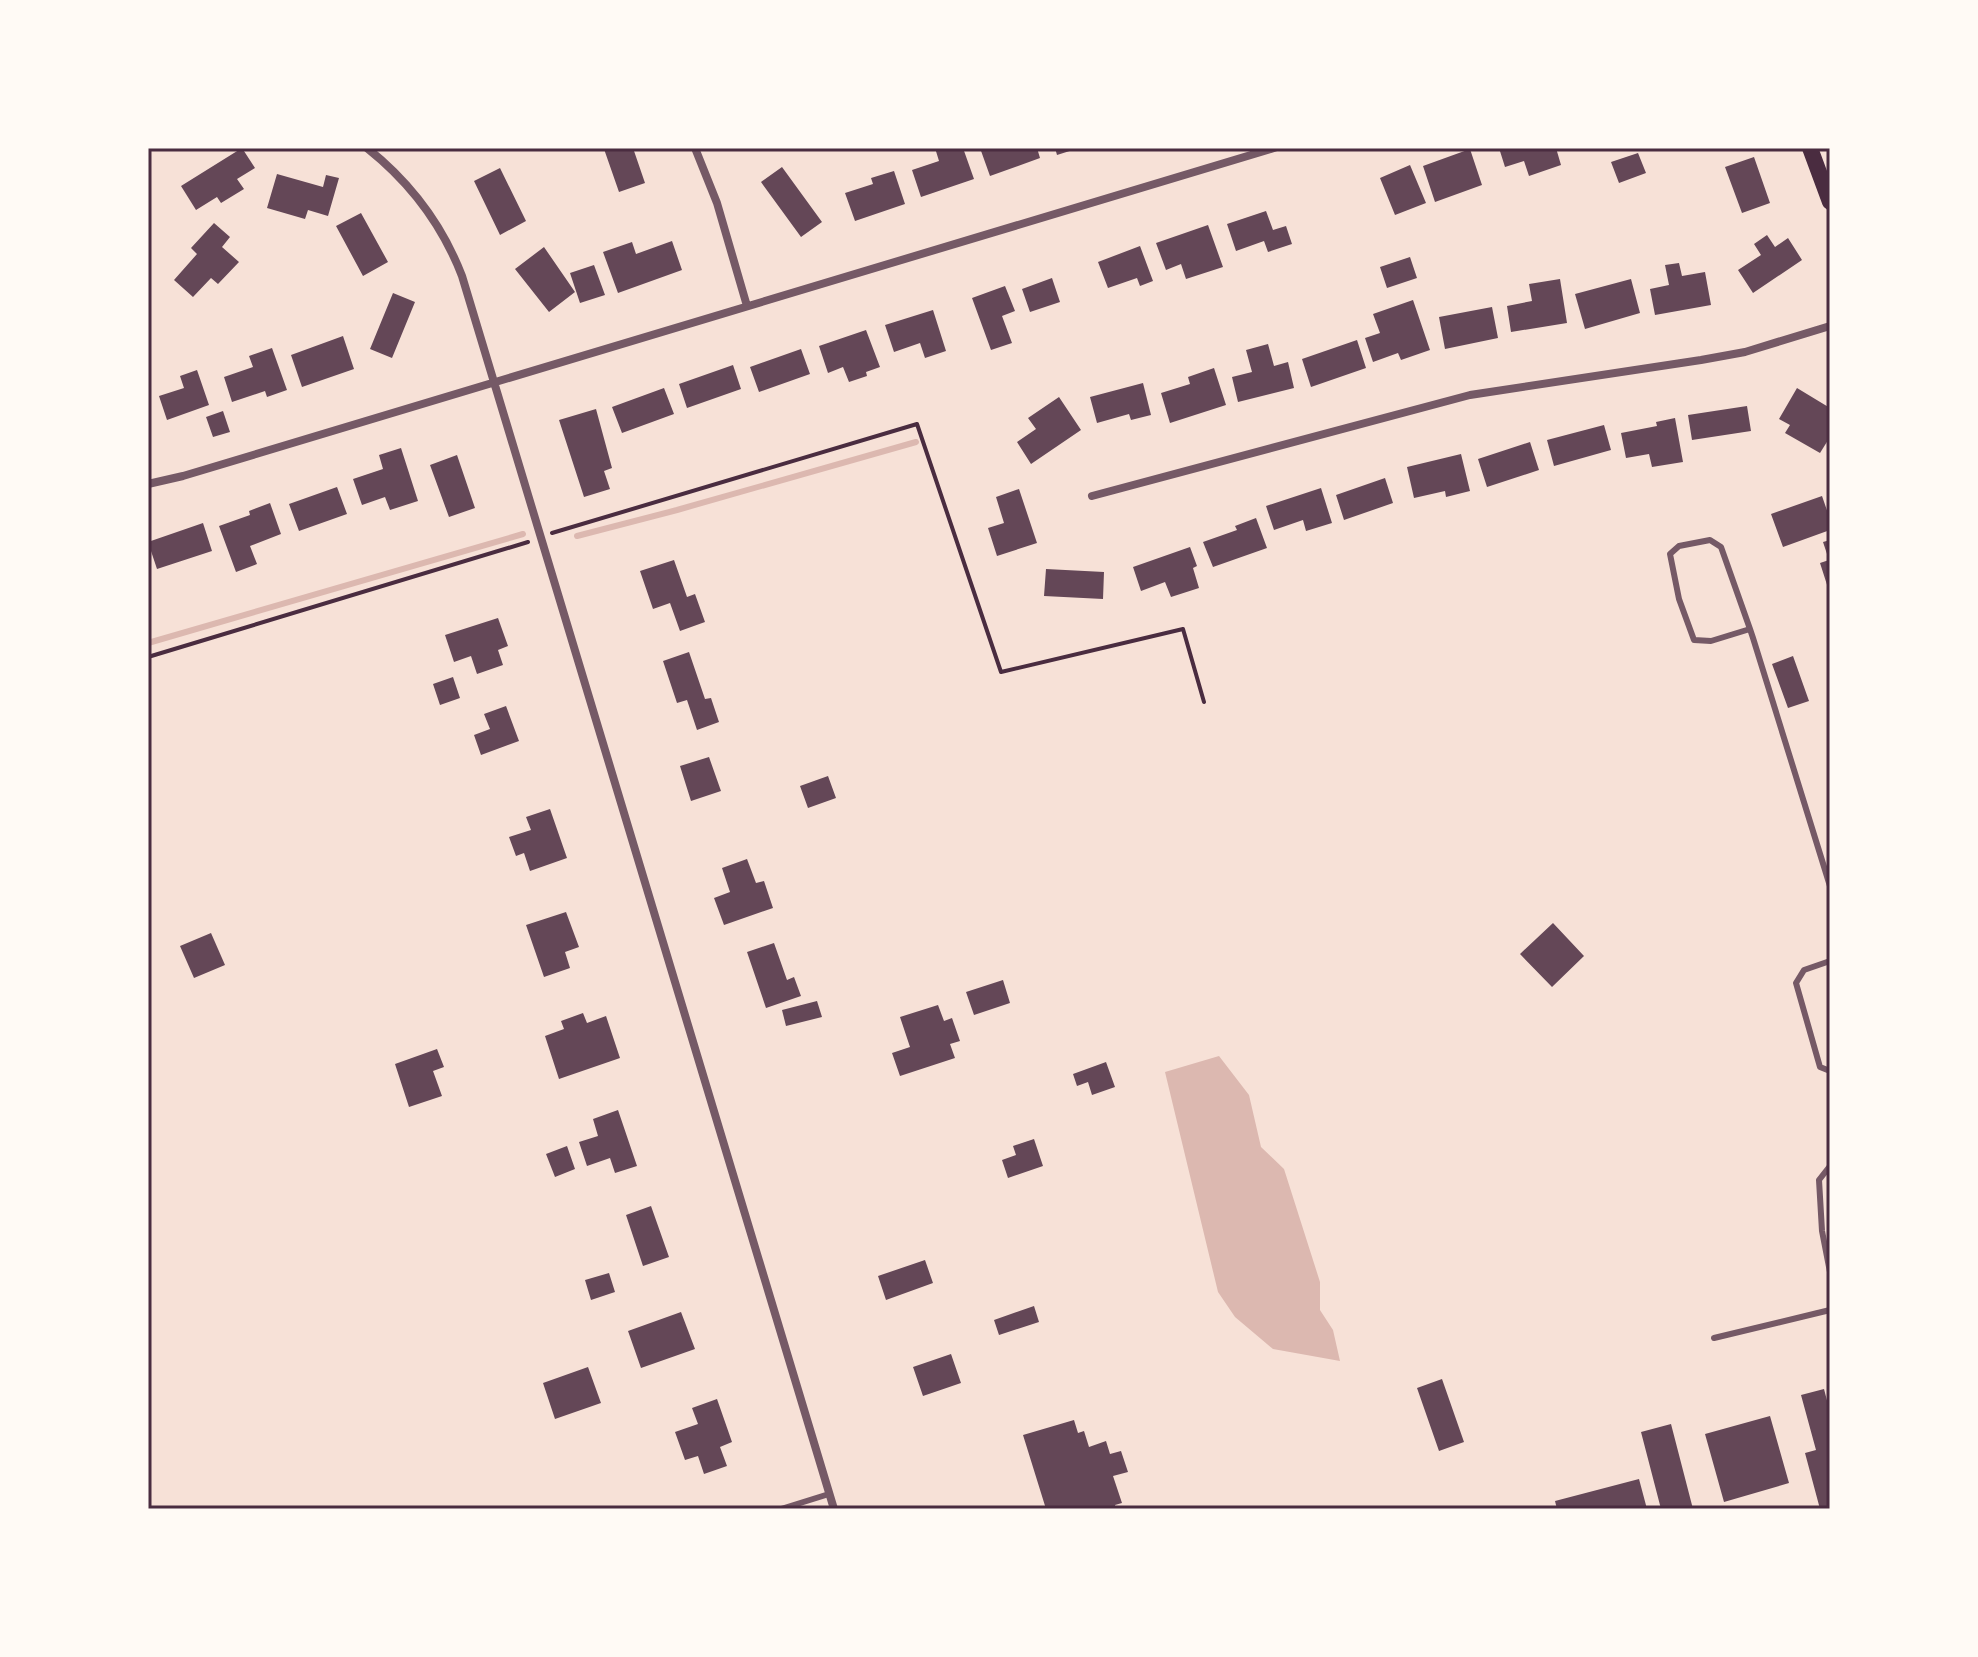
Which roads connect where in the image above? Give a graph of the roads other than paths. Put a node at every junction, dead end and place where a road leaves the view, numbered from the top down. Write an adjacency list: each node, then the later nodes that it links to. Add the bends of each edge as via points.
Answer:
1 (367, 148): 8 (street, via 437,222 462,276)
2 (695, 148): 6 (street)
3 (1274, 148): 6 (street)
4 (1810, 148): 5 (main road)
5 (1830, 202)
6 (747, 306): 8 (street)
7 (1830, 326): 10 (street, via 1745,352 1470,395)
8 (493, 383): 9 (street); 19 (street)
9 (148, 484)
10 (1092, 496)
11 (1750, 629): 11 (lane, via 1721,547 1710,540 1679,546 1670,554 1694,640 1711,641); 12 (lane)
12 (1830, 886)
13 (1830, 961): 14 (lane, via 1804,970 1796,983 1820,1067)
14 (1830, 1071)
15 (1830, 1166): 16 (lane, via 1819,1180)
16 (1830, 1272)
17 (1830, 1310): 18 (lane)
18 (1714, 1338)
19 (829, 1494): 20 (lane); 21 (street)
20 (781, 1509)
21 (834, 1509)

